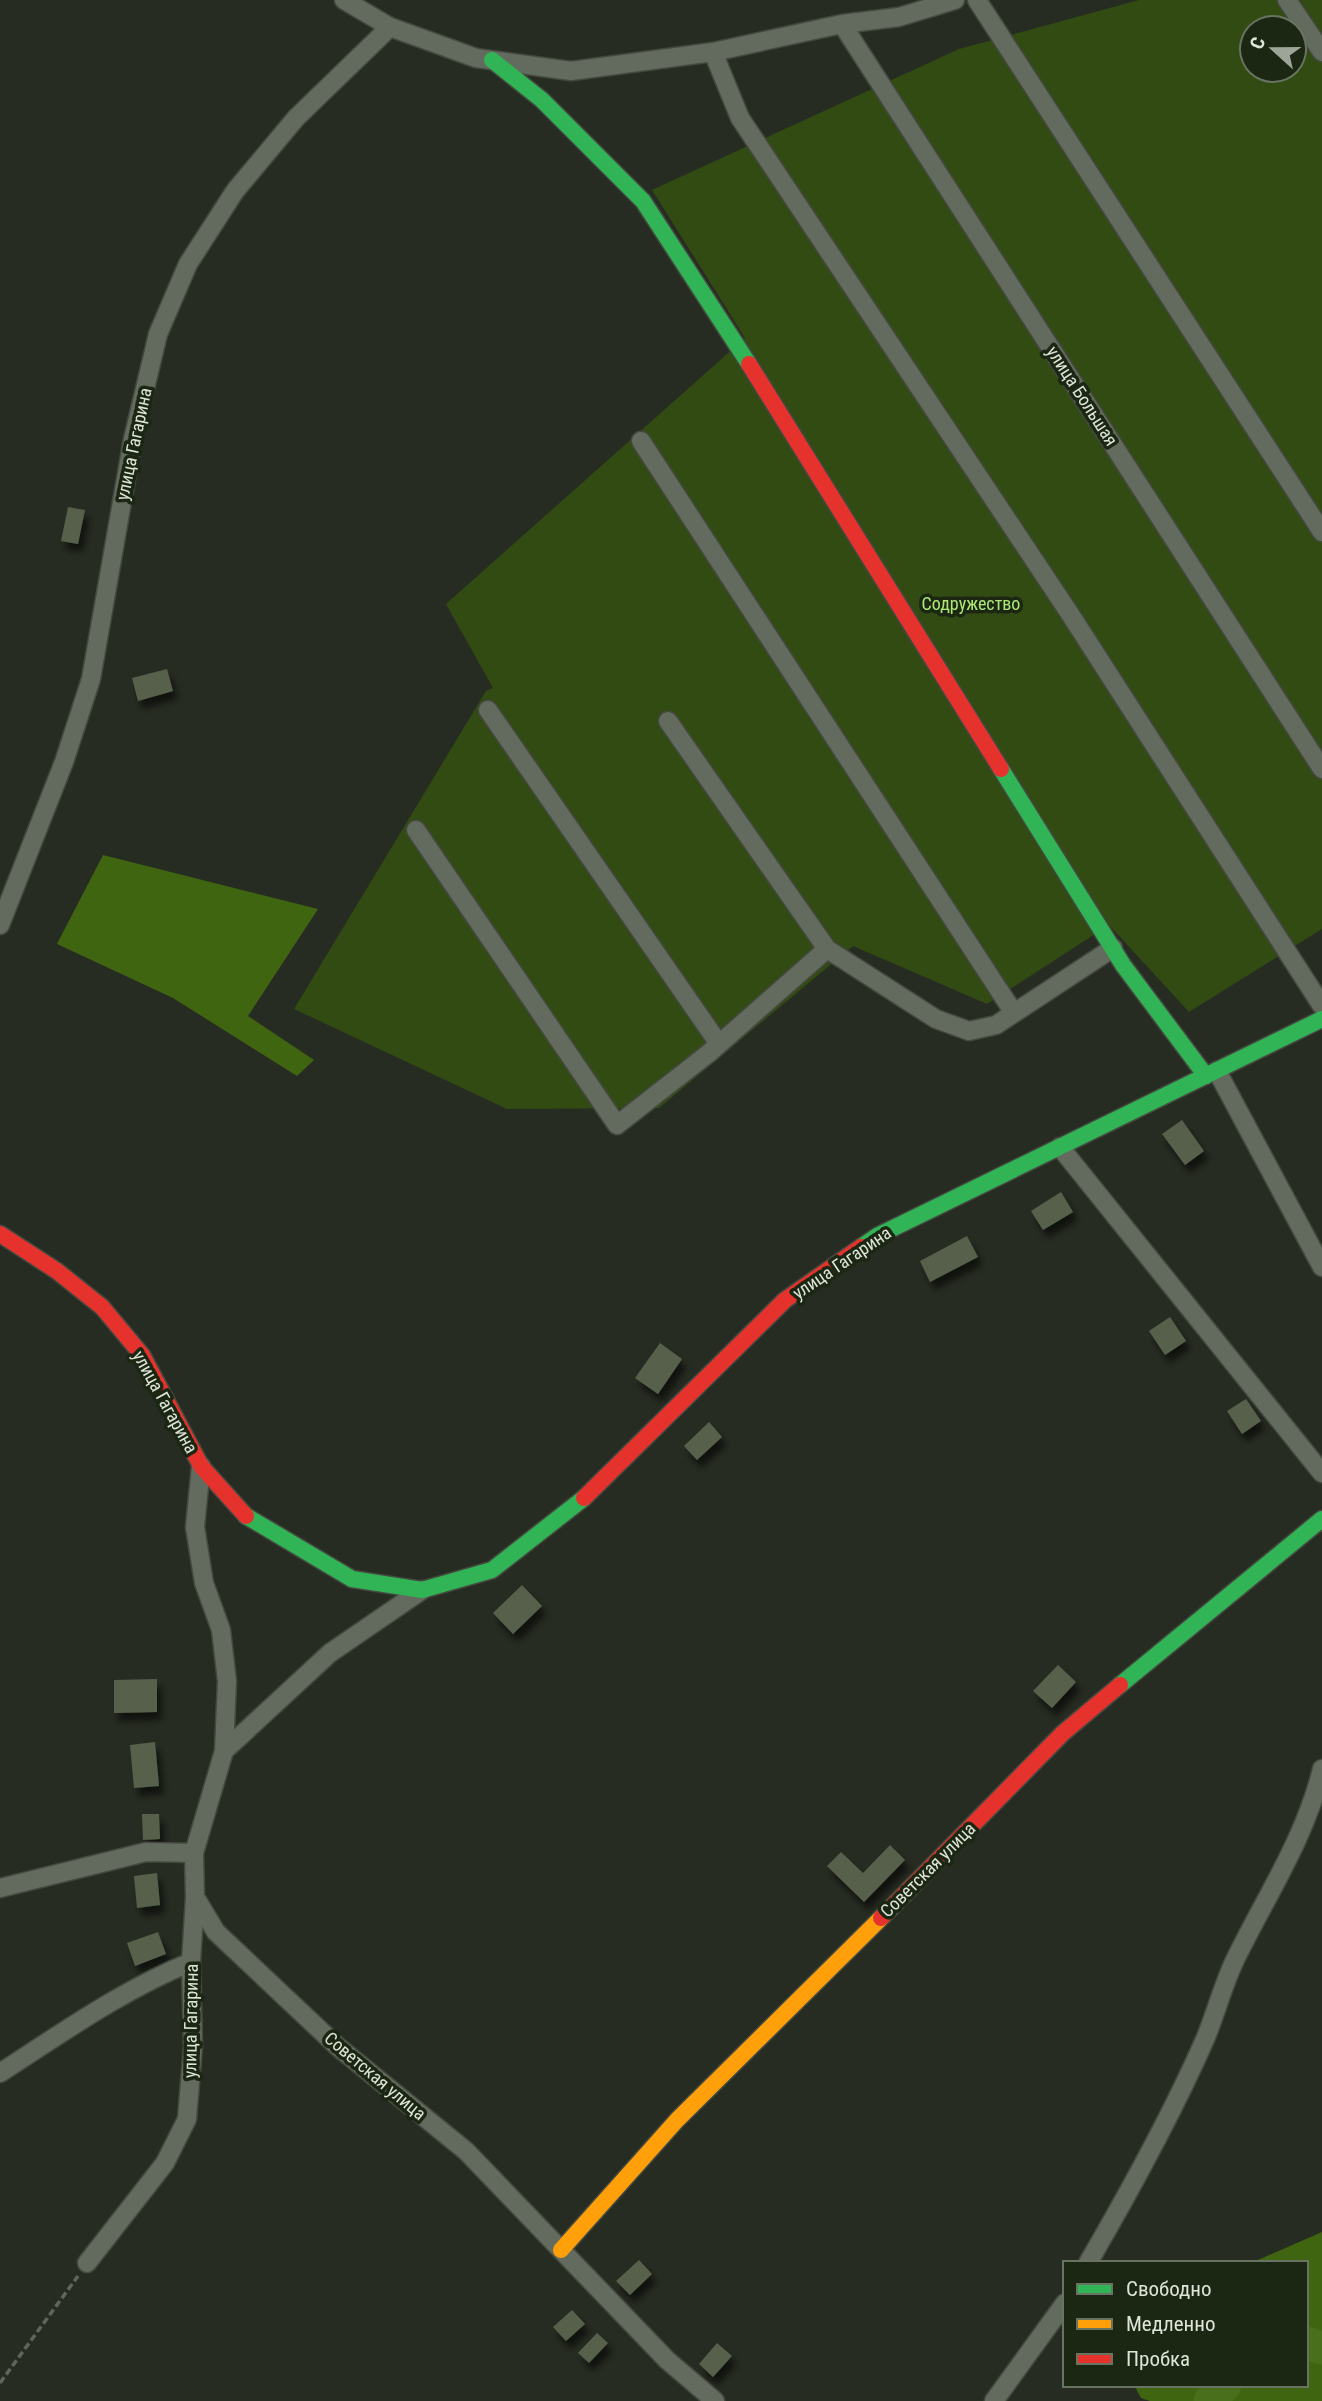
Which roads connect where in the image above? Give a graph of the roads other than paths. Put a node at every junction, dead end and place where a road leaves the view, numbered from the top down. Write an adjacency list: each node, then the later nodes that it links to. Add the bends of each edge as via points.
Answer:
1 (344, 0): 6 (street)
2 (955, 0): 5 (street, via 899,17)
3 (977, 0): 11 (street)
4 (1287, 0): 8 (street)
5 (842, 24): 7 (street); 14 (street, улица Большая)
6 (390, 27): 9 (street); 16 (street, улица Гагарина, via 296,118 235,191 188,264 158,334 136,426 91,679)
7 (713, 52): 9 (street, via 571,71); 19 (street, via 740,118 1072,617)
8 (1322, 52)
9 (492, 60): 17 (street, via 542,100 643,201)
10 (641, 441): 20 (street)
11 (1322, 532)
12 (488, 710): 22 (street)
13 (668, 721): 18 (street)
14 (1322, 769)
15 (416, 830): 22 (street, via 617,1125)
16 (0, 925)
17 (1112, 948): 20 (street); 23 (street)
18 (827, 950): 20 (street, via 936,1019 969,1031 996,1025); 22 (street)
19 (1322, 1006)
20 (1014, 1013)
21 (1322, 1018): 23 (street, улица Гагарина)
22 (719, 1044)
23 (1212, 1074): 24 (street, улица Гагарина); 26 (street)
24 (1060, 1147): 28 (street); 30 (street, улица Гагарина, via 877,1236 785,1300 585,1497 492,1570)
25 (0, 1234): 27 (street, улица Гагарина, via 102,1307 142,1356)
26 (1322, 1267)
27 (201, 1466): 30 (street, улица Гагарина, via 246,1517 352,1580); 31 (street, улица Гагарина, via 195,1527 204,1583 221,1630 227,1681)
28 (1322, 1472)
29 (1322, 1519): 38 (street, Советская улица, via 1062,1734 677,2120)
30 (422, 1590): 31 (street, улица Гагарина, via 330,1653)
31 (224, 1751): 33 (street, улица Гагарина)
32 (1322, 1769): 39 (street, via 1285,1868 1234,1964 1206,2037 1139,2175)
33 (194, 1853): 34 (street, via 146,1852); 35 (street, улица Гагарина)
34 (0, 1888)
35 (195, 1897): 36 (street, улица Гагарина); 38 (street, Советская улица, via 216,1932 337,2046 466,2151)
36 (191, 1962): 37 (street, via 114,1999); 40 (street, улица Гагарина, via 193,2046 187,2119 165,2163)
37 (0, 2073)
38 (561, 2250): 42 (street, Советская улица, via 667,2360)
39 (1089, 2261)
40 (87, 2263)
41 (1063, 2307): 43 (street)
42 (715, 2401)
43 (993, 2401)

